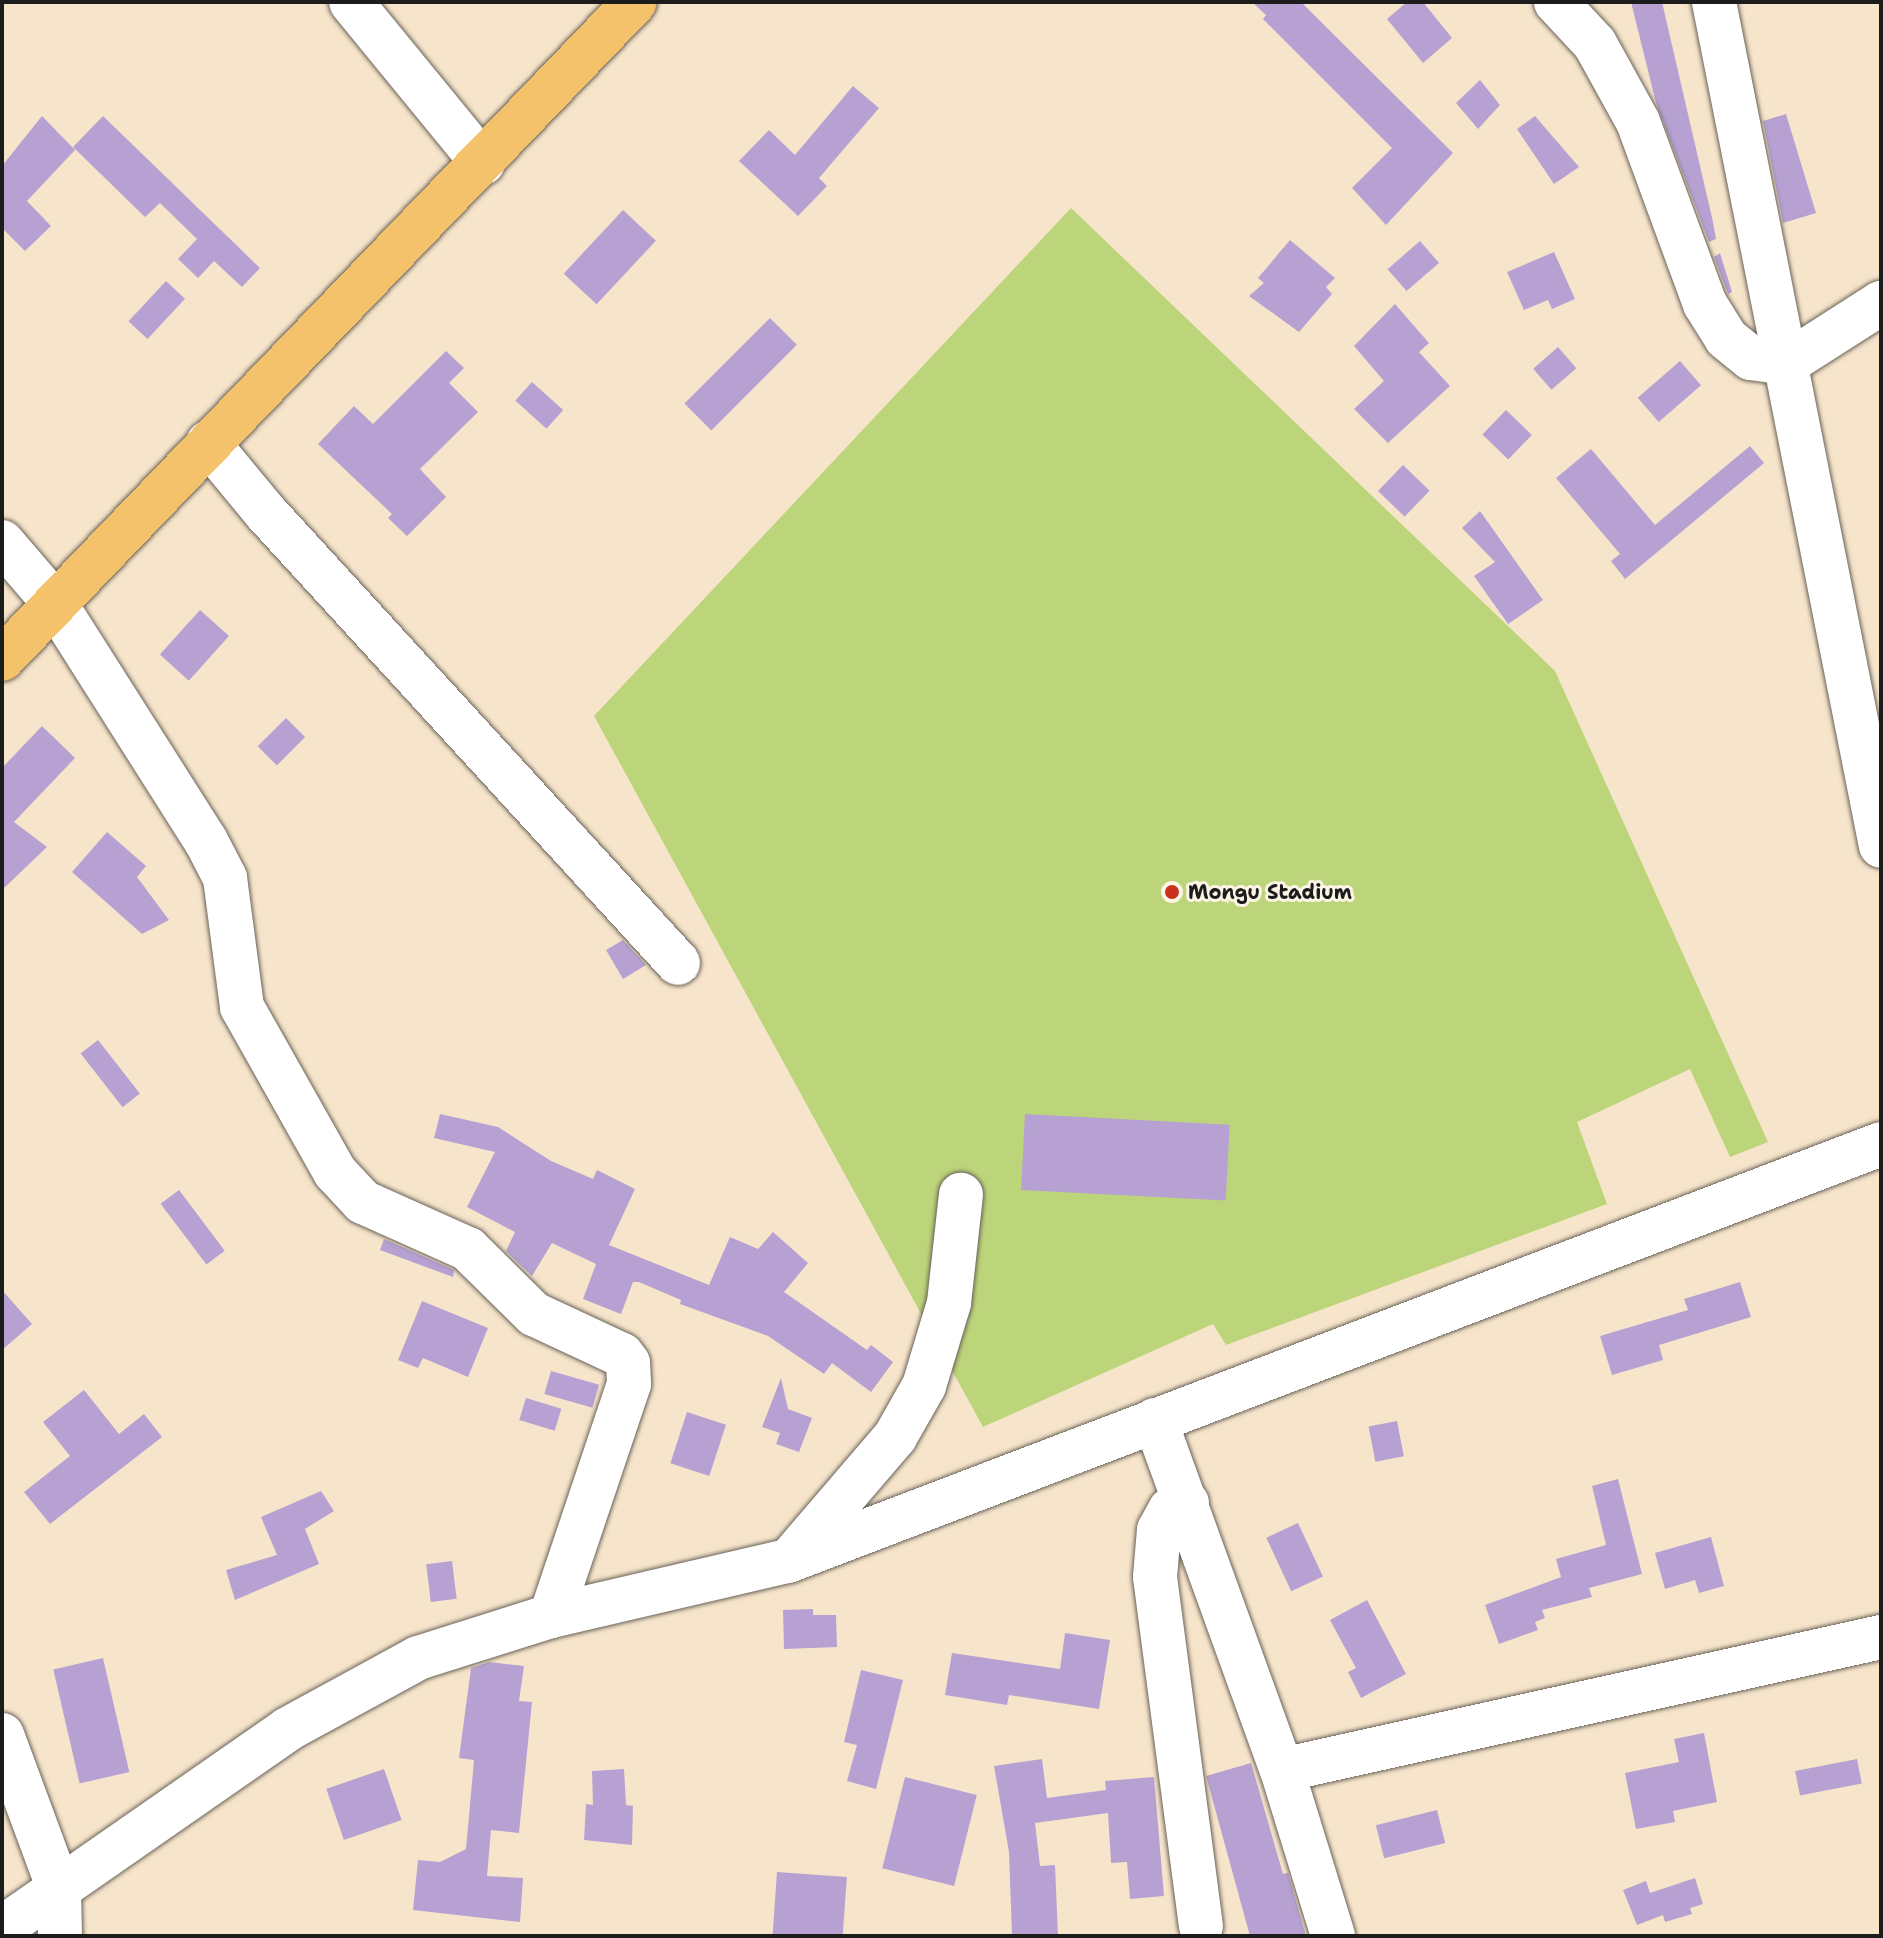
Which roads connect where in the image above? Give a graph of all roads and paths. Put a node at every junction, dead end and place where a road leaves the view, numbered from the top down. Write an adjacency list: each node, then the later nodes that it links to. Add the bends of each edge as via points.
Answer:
1 (351, 2): 5 (street)
2 (635, 2): 5 (main road)
3 (1556, 2): 7 (street, via 1595,44 1638,122 1705,304 1726,338 1751,358)
4 (1714, 2): 7 (street)
5 (483, 163): 8 (main road)
6 (1881, 303): 7 (street)
7 (1787, 363): 12 (street)
8 (208, 443): 10 (main road); 13 (street)
9 (2, 542): 10 (street)
10 (56, 605): 11 (main road); 19 (street, via 225,878 242,1007 335,1172 363,1202 468,1249 534,1314 622,1355 628,1363 629,1384)
11 (2, 659)
12 (1881, 846)
13 (678, 963)
14 (1881, 1144): 16 (street)
15 (961, 1195): 18 (street, via 949,1303 924,1386 895,1437)
16 (1155, 1420): 17 (street); 18 (street)
17 (1187, 1503): 22 (street); 24 (street, via 1170,1510 1159,1530 1155,1577)
18 (788, 1561): 19 (street)
19 (551, 1616): 23 (street, via 418,1658 288,1729)
20 (1881, 1637): 22 (street)
21 (2, 1735): 23 (street)
22 (1282, 1770): 27 (street)
23 (59, 1889): 25 (street); 26 (street)
24 (1201, 1926)
25 (2, 1928)
26 (60, 1936)
27 (1333, 1936)

